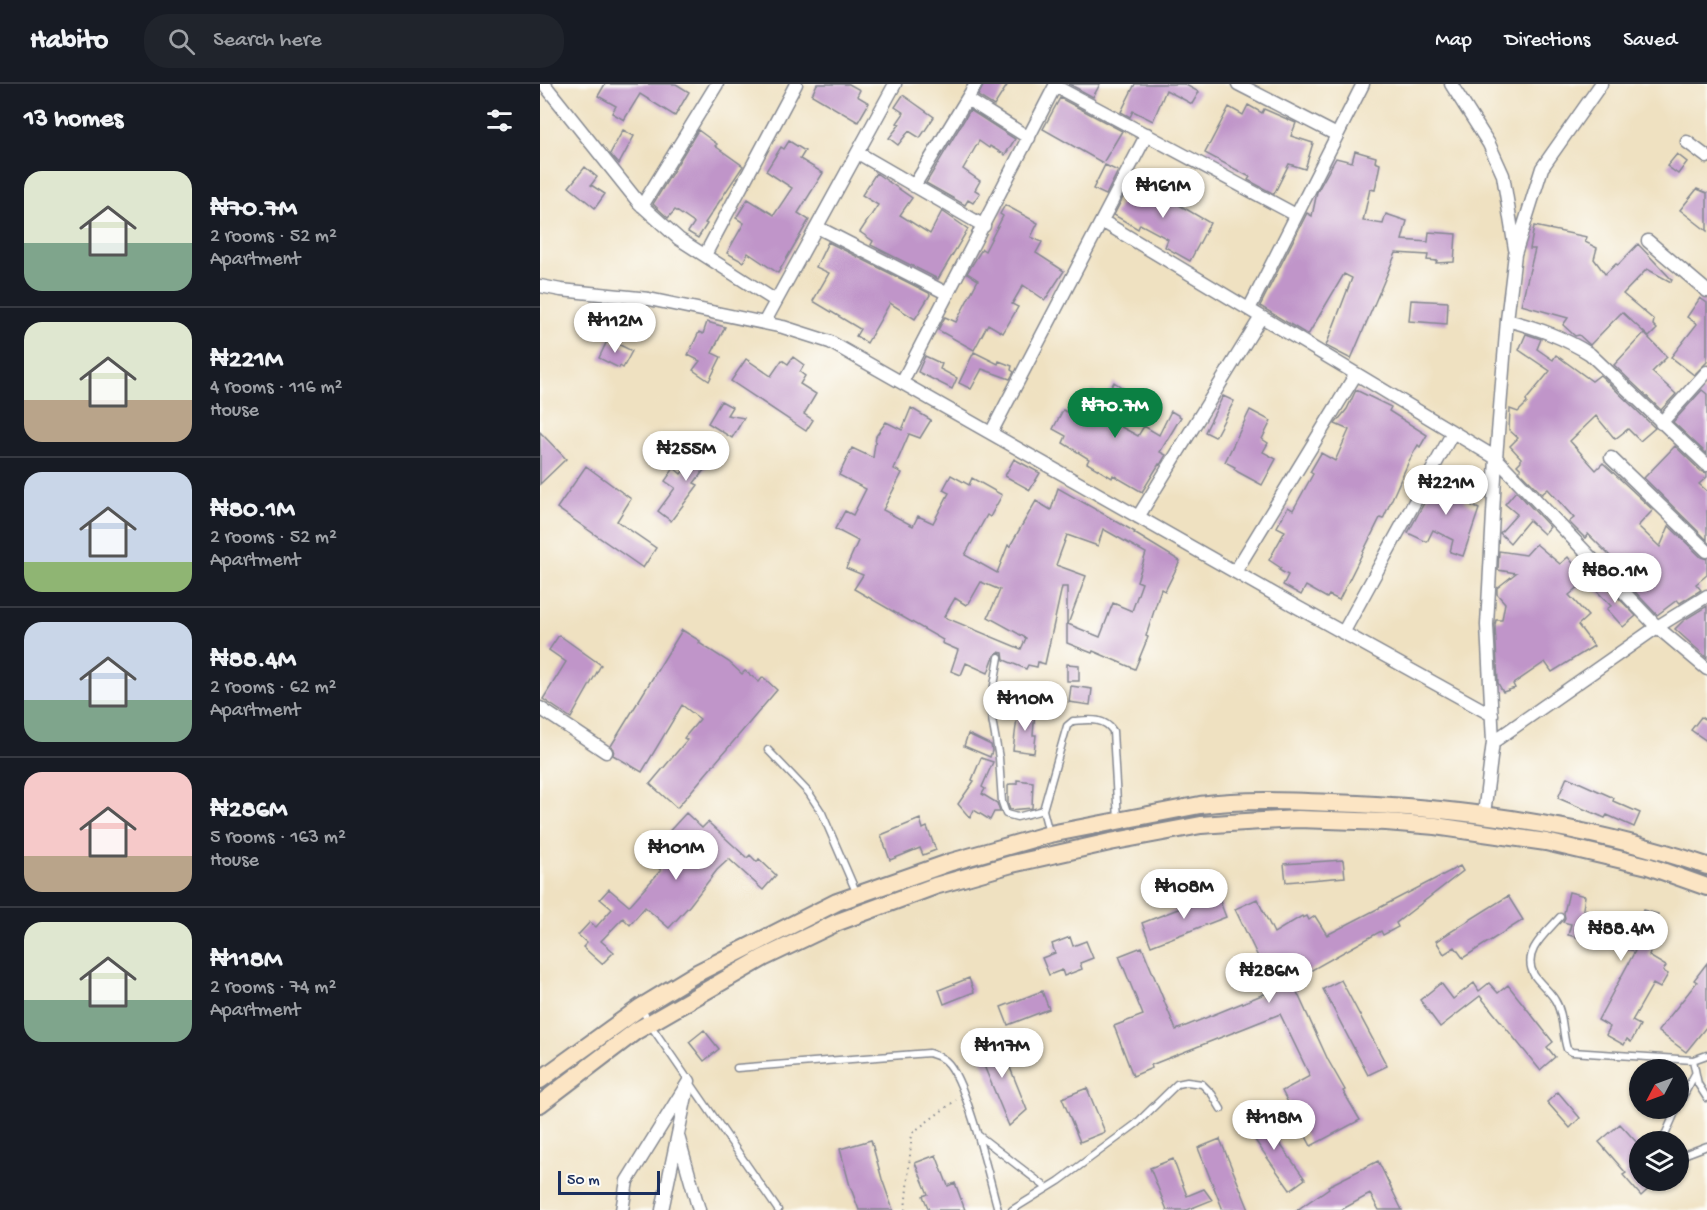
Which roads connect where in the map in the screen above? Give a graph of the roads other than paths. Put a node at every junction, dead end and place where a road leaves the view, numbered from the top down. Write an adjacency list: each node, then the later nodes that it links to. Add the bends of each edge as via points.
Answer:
1 (544, 84): 19 (street)
2 (717, 84): 19 (street)
3 (796, 84): 26 (street)
4 (895, 84): 16 (street)
5 (976, 84): 11 (street)
6 (1238, 84): 13 (street)
7 (1363, 84): 13 (street)
8 (1451, 84): 25 (street, via 1489,144 1503,175)
9 (1601, 84): 25 (street, via 1542,168)
10 (1056, 85): 12 (street); 14 (street)
11 (967, 99): 14 (street); 18 (street)
12 (1147, 134): 20 (street); 21 (street)
13 (1337, 135): 20 (street)
14 (1029, 138): 22 (street)
15 (1687, 142): 17 (street)
16 (858, 153): 18 (street); 23 (street)
17 (1707, 157)
18 (914, 186): 22 (street)
19 (642, 206): 26 (street, via 679,239)
20 (1296, 215): 31 (street)
21 (1101, 221): 31 (street); 40 (street)
22 (984, 226): 29 (street)
23 (817, 227): 29 (street); 30 (street)
24 (1648, 241): 28 (street)
25 (1515, 254): 33 (street)
26 (705, 255): 30 (street)
27 (540, 286): 34 (street, via 649,299)
28 (1707, 291)
29 (948, 294): 37 (street)
30 (776, 301): 34 (street)
31 (1249, 309): 32 (street)
32 (1261, 317): 35 (street); 44 (street)
33 (1507, 320): 38 (street, via 1569,340 1590,354); 41 (street)
34 (764, 323): 37 (street, via 830,342)
35 (1356, 374): 39 (street); 46 (street)
36 (1706, 374): 38 (street)
37 (902, 382): 40 (street)
38 (1661, 423): 43 (street)
39 (1453, 432): 41 (street); 49 (street)
40 (991, 433): 44 (street)
41 (1496, 458): 48 (street); 53 (street, via 1486,625)
42 (1611, 458): 45 (street)
43 (1707, 465)
44 (1138, 517): 46 (street)
45 (1707, 551)
46 (1235, 572): 49 (street)
47 (1707, 596): 48 (street)
48 (1657, 627): 51 (street); 54 (street)
49 (1343, 633): 53 (street)
50 (999, 657): 57 (lane, via 990,708 1002,802 1006,814 1017,817)
51 (1707, 669)
52 (540, 708): 56 (street)
53 (1492, 715): 54 (street)
54 (1493, 742): 58 (street)
55 (768, 750): 63 (lane, via 809,793 822,813)
56 (606, 752)
57 (1043, 810): 59 (lane, via 1067,726 1073,721 1101,720 1113,731); 60 (lane)
58 (1484, 814): 59 (street, via 1385,804 1215,803); 61 (street, via 1656,849)
59 (1118, 820): 60 (street)
60 (1050, 834): 63 (street, via 951,862)
61 (1707, 866)
62 (1707, 887): 66 (street, via 1648,866 1546,842 1435,826 1298,819 1201,825 1012,864 935,886 838,922 763,958)
63 (858, 895): 65 (street, via 697,973)
64 (1560, 917): 68 (lane, via 1533,949 1530,964 1556,1000 1566,1049)
65 (641, 1007): 66 (lane); 71 (street)
66 (649, 1023): 72 (lane); 75 (street)
67 (1707, 1055): 68 (lane)
68 (1693, 1060): 70 (lane)
69 (737, 1068): 78 (lane, via 929,1053 945,1060 954,1071)
70 (1695, 1073): 73 (lane); 74 (lane)
71 (540, 1080)
72 (689, 1081): 77 (street); 82 (street, via 627,1181); 85 (lane)
73 (1689, 1085)
74 (1707, 1098)
75 (540, 1104)
76 (1221, 1110): 81 (lane, via 1202,1084 1177,1084 1136,1124)
77 (678, 1134): 83 (street); 84 (street)
78 (977, 1134): 81 (lane); 86 (lane)
79 (1707, 1146): 80 (lane)
80 (1689, 1153)
81 (1047, 1188): 87 (lane)
82 (622, 1208)
83 (662, 1210)
84 (699, 1210)
85 (778, 1210)
86 (998, 1210)
87 (1012, 1210)

